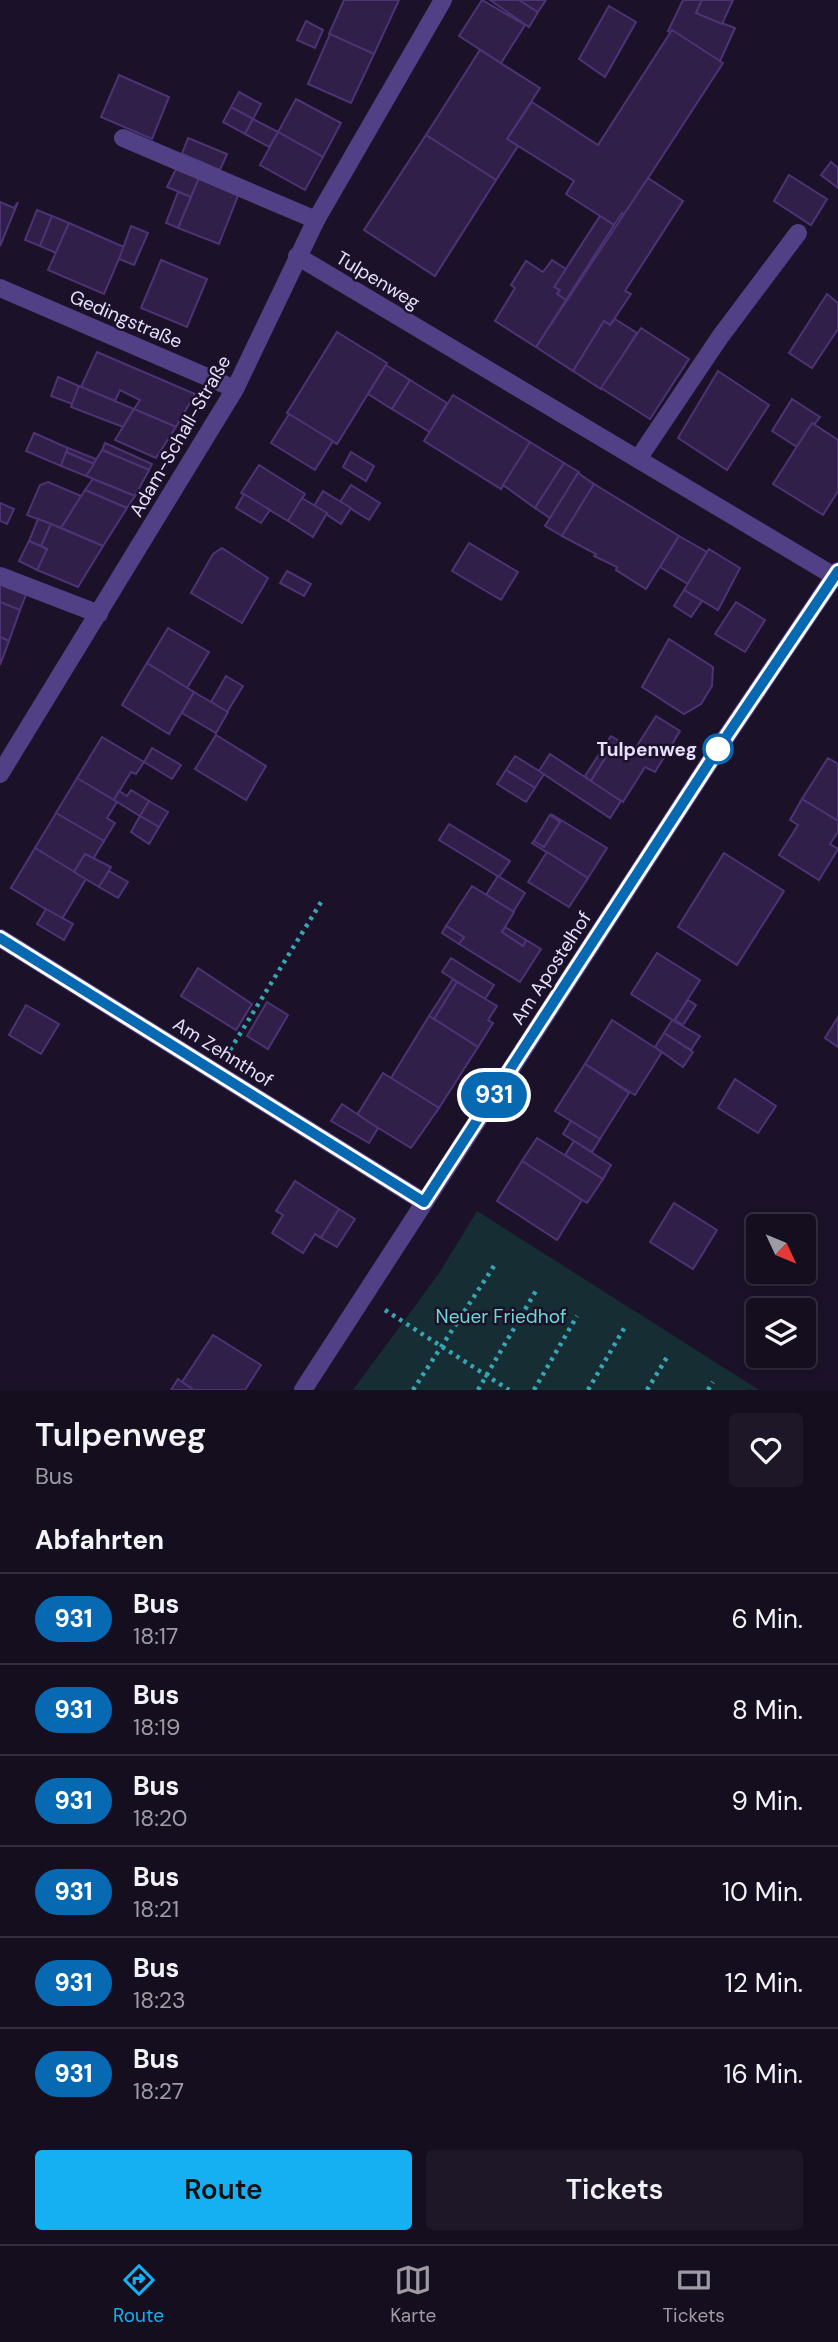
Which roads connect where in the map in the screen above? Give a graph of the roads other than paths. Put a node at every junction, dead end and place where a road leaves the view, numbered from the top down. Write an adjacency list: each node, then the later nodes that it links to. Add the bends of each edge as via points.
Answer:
1 (443, 0): 3 (street, Adam-Schall-Straße)
2 (123, 138): 3 (street)
3 (316, 220): 5 (street, Adam-Schall-Straße)
4 (798, 233): 8 (street, via 720,337)
5 (297, 256): 7 (street, Adam-Schall-Straße); 8 (street, Tulpenweg)
6 (0, 288): 7 (street, Gedingstraße)
7 (235, 389): 11 (street, Adam-Schall-Straße)
8 (638, 459): 9 (street, Tulpenweg)
9 (836, 573): 14 (street, Am Apostelhof)
10 (0, 576): 11 (street)
11 (99, 614): 12 (street, Adam-Schall-Straße)
12 (0, 774)
13 (0, 938): 14 (street, Am Zehnthof)
14 (424, 1202): 15 (street, Am Apostelhof)
15 (303, 1390)

